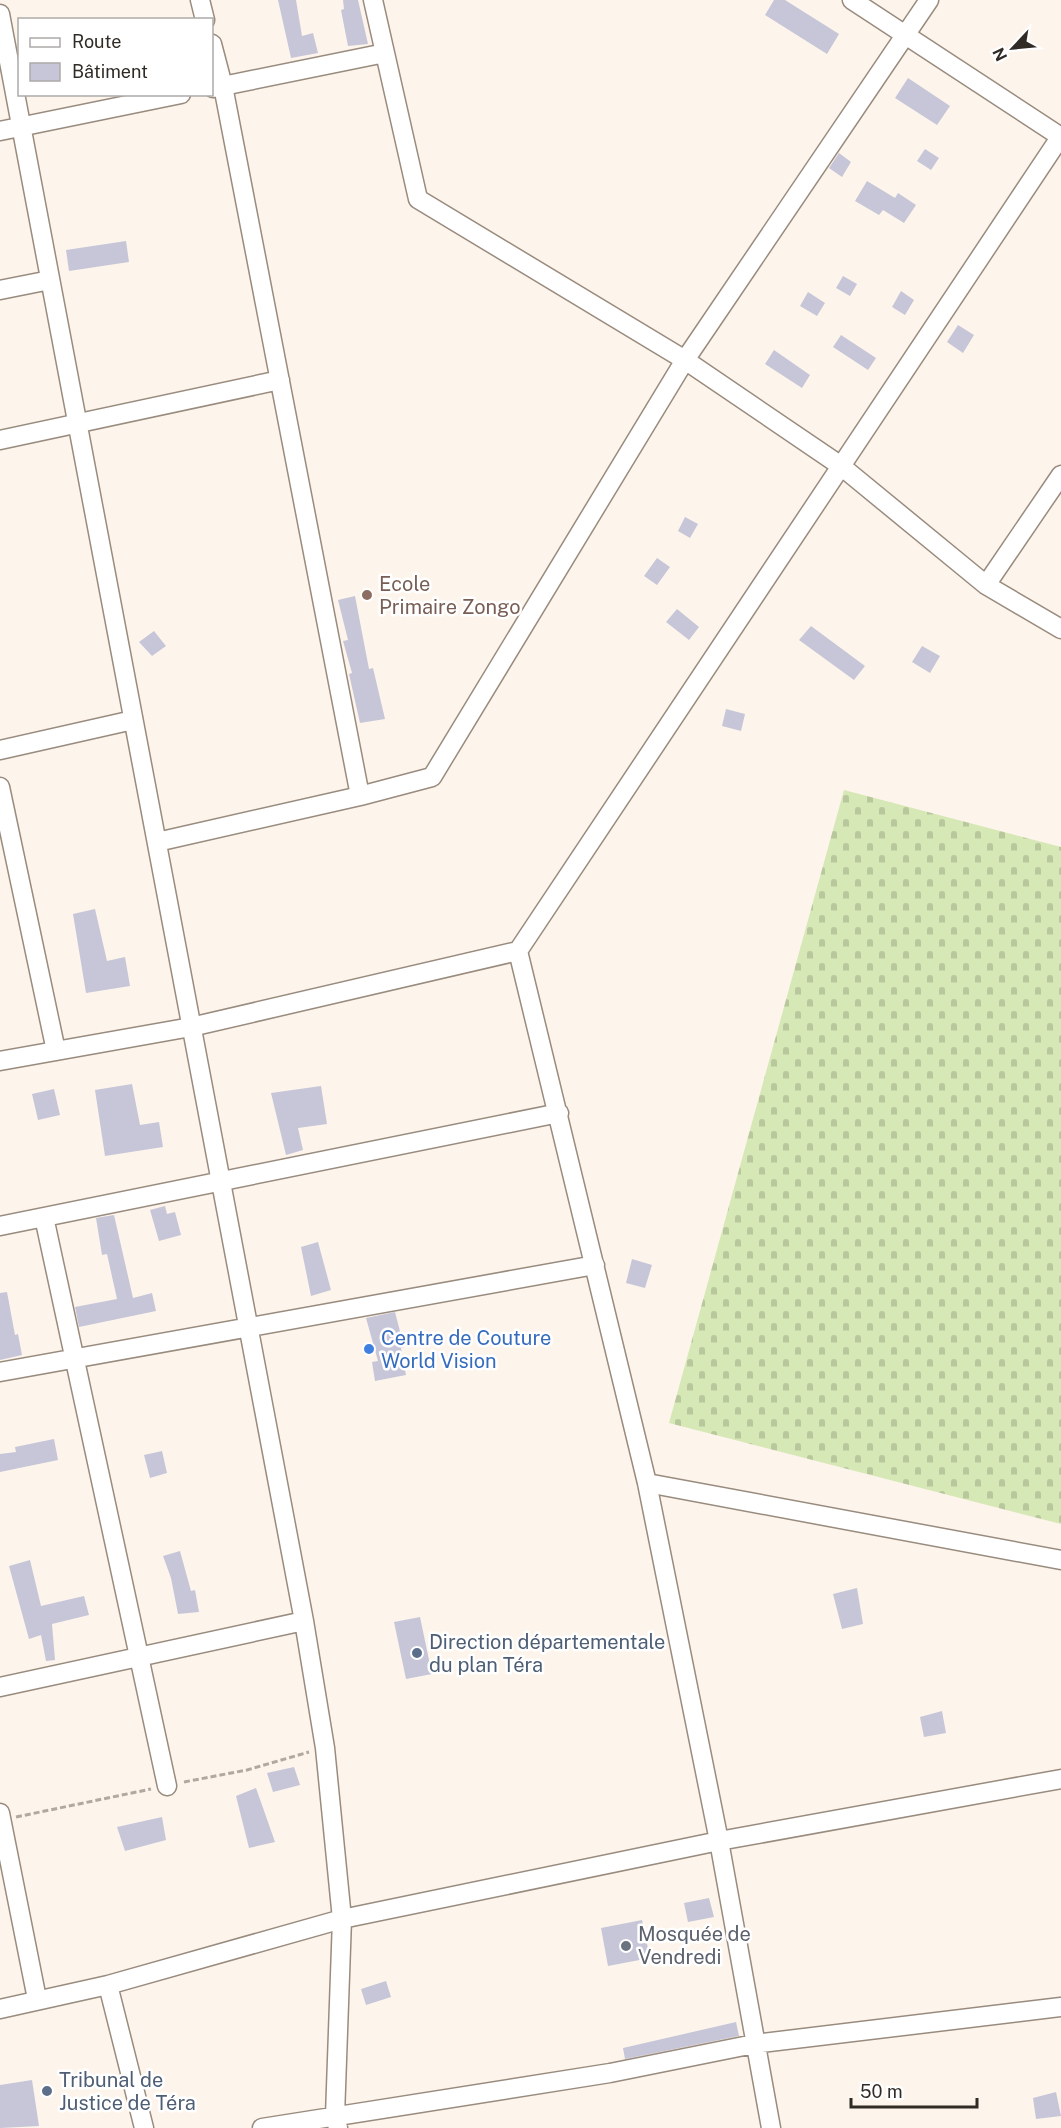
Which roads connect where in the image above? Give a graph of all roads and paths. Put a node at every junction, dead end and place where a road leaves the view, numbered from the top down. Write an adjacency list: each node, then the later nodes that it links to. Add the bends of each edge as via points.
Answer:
1 (200, 0): 6 (street)
2 (373, 0): 9 (street)
3 (852, 0): 7 (street)
4 (929, 0): 7 (street)
5 (0, 14): 12 (street)
6 (204, 18)
7 (905, 35): 14 (street); 17 (street)
8 (213, 53): 10 (street)
9 (385, 53): 10 (street); 17 (street, via 418,199)
10 (217, 88): 18 (street)
11 (171, 96): 12 (street)
12 (21, 125): 13 (street); 15 (street)
13 (0, 131)
14 (1061, 137): 21 (street)
15 (50, 280): 16 (street); 19 (street)
16 (0, 290)
17 (685, 360): 21 (street); 28 (street, via 432,777)
18 (280, 380): 19 (street); 28 (street)
19 (77, 423): 20 (street); 25 (street)
20 (0, 440)
21 (841, 465): 23 (street); 30 (street)
22 (1061, 475): 23 (street)
23 (986, 585): 24 (street)
24 (1061, 629)
25 (134, 720): 26 (street); 29 (street)
26 (0, 750)
27 (0, 787): 32 (street)
28 (360, 796): 29 (street)
29 (157, 842): 31 (street)
30 (518, 951): 31 (street); 34 (street)
31 (191, 1027): 32 (street); 35 (street)
32 (56, 1051): 33 (street)
33 (0, 1061)
34 (559, 1113): 35 (street); 38 (street)
35 (220, 1181): 36 (street); 39 (street)
36 (44, 1217): 37 (street); 40 (street)
37 (0, 1226)
38 (595, 1265): 39 (street); 42 (street)
39 (248, 1327): 40 (street); 44 (street)
40 (75, 1358): 41 (street); 45 (street)
41 (0, 1372)
42 (647, 1483): 43 (street); 50 (street)
43 (1061, 1560)
44 (304, 1621): 45 (street); 51 (street, via 325,1748)
45 (138, 1657): 46 (street); 48 (street)
46 (0, 1687)
47 (1061, 1779): 50 (street)
48 (166, 1786)
49 (0, 1813): 53 (street)
50 (719, 1841): 51 (street); 56 (street)
51 (342, 1919): 52 (street); 57 (street)
52 (108, 1985): 53 (street); 58 (street)
53 (37, 1999): 55 (street)
54 (1061, 2007): 56 (street)
55 (0, 2009)
56 (754, 2044): 57 (street); 60 (street)
57 (337, 2122): 59 (street)
58 (144, 2128)
59 (262, 2128)
60 (771, 2128)

